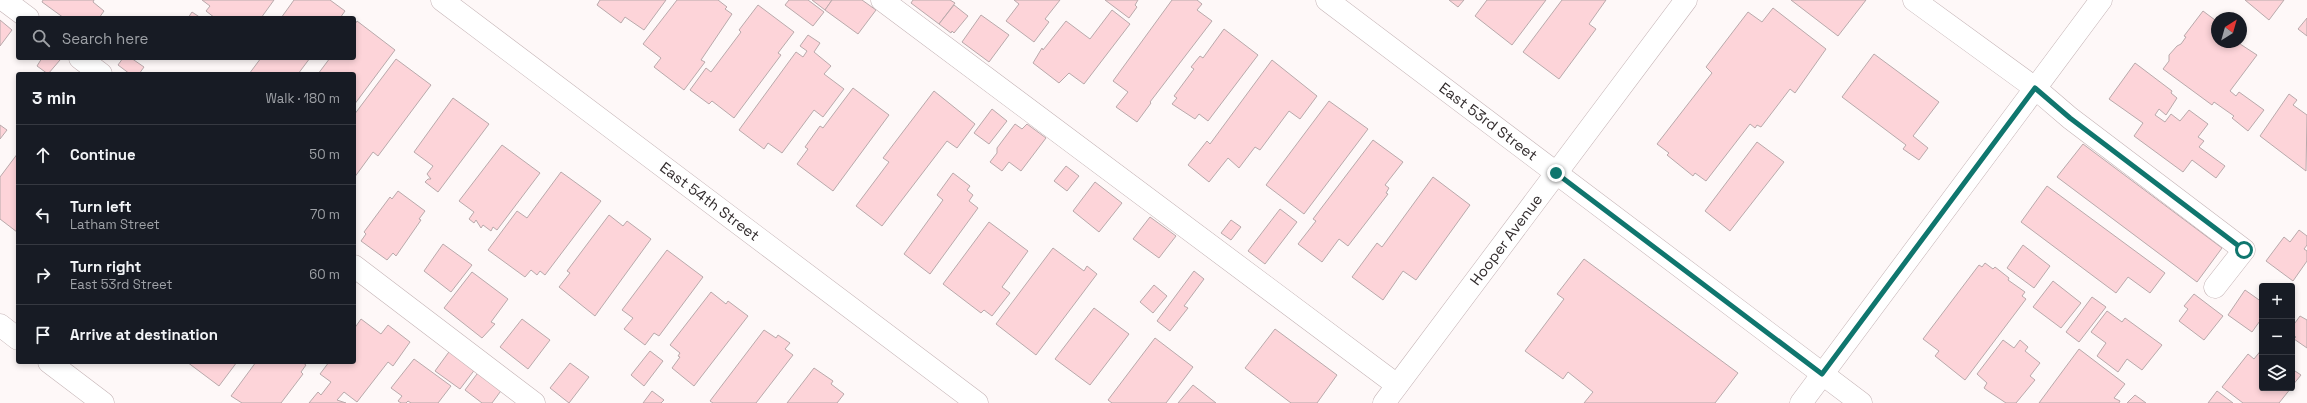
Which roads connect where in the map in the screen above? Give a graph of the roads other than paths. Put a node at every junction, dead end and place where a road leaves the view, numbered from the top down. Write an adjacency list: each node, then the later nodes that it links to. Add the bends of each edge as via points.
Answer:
1 (4, 0): 8 (street)
2 (442, 0): 22 (street, East 54th Street)
3 (882, 0): 19 (street)
4 (1327, 0): 12 (street, East 53rd Street)
5 (1686, 0): 12 (street, Hooper Avenue)
6 (1914, 0): 11 (street)
7 (2101, 0): 11 (street)
8 (25, 16)
9 (83, 60): 10 (street)
10 (99, 72)
11 (2035, 88): 14 (street, via 2070,118 2244,250); 18 (street)
12 (1556, 173): 18 (street, East 53rd Street); 19 (street, Hooper Avenue)
13 (356, 268): 21 (street)
14 (2214, 287)
15 (0, 325): 16 (street)
16 (16, 337)
17 (52, 364): 20 (street)
18 (1822, 374): 24 (street); 25 (street, East 53rd Street)
19 (1397, 385): 23 (street, Hooper Avenue)
20 (103, 403)
21 (534, 403)
22 (977, 403)
23 (1384, 403)
24 (1801, 403)
25 (1861, 403)

